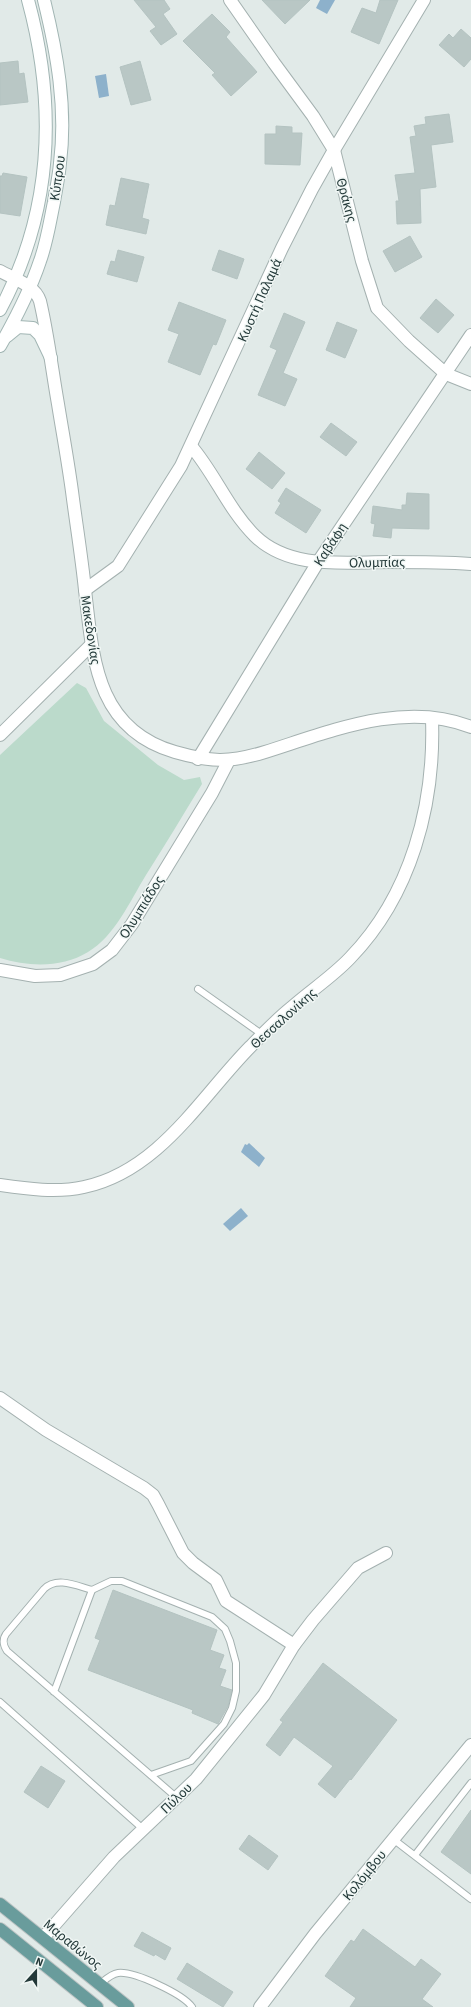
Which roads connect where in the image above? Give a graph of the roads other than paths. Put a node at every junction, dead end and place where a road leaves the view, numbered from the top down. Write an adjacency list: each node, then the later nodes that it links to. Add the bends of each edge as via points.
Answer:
1 (28, 0): 7 (street, Κύπρου, via 43,78 46,144 36,216 30,242)
2 (44, 0): 8 (street, Κύπρου, via 60,82 61,148 48,234)
3 (230, 0): 5 (street, Θράκης, via 313,116)
4 (424, 0): 5 (street, Κωστή Παλαμά)
5 (334, 150): 13 (street, Θράκης, via 362,261 378,308 409,341); 15 (street, Κωστή Παλαμά, via 282,248)
6 (0, 271): 7 (street)
7 (16, 280): 8 (street); 9 (street, Κύπρου)
8 (31, 287): 11 (street, Κύπρου); 12 (street, Μακεδονίας, via 36,291 40,301)
9 (0, 310)
10 (471, 335): 13 (street, Καβάφη)
11 (2, 342): 12 (street, via 18,327 32,328 40,335)
12 (50, 358): 18 (street, Μακεδονίας, via 72,490)
13 (446, 374): 14 (street, Θράκης); 16 (street, Καβάφη)
14 (471, 384)
15 (192, 446): 16 (street, Ολυμπίας, via 232,508 255,536 279,552); 18 (street, Κωστή Παλαμά, via 118,566)
16 (318, 562): 17 (street, Ολυμπίας); 23 (street, Καβάφη)
17 (471, 564)
18 (85, 590): 19 (street, Μακεδονίας)
19 (90, 646): 22 (street); 23 (street, Μακεδονίας, via 104,690 124,722 153,744)
20 (432, 719): 21 (street, Μακεδονίας); 24 (street, Μακεδονίας, via 402,718 366,722 251,756); 27 (street, Θεσσαλονίκης, via 432,754 423,819 413,854 396,890 371,932 355,952 337,971 291,1007)
21 (471, 727)
22 (0, 735)
23 (198, 759): 24 (street, Μακεδονίας)
24 (229, 760): 25 (street, Ολυμπιάδος, via 212,793 132,924 112,950 93,964 60,975 35,976)
25 (0, 970)
26 (198, 989): 27 (lane)
27 (262, 1035): 28 (street, Θεσσαλονίκης, via 191,1114 133,1168 99,1183 71,1189)
28 (0, 1185)
29 (0, 1398): 32 (street, via 46,1430 153,1495 183,1552 216,1580 226,1601)
30 (386, 1553): 32 (street, Πύλου, via 358,1568)
31 (92, 1590): 33 (lane); 33 (lane, via 63,1582 50,1584 4,1638 3,1643 7,1651); 36 (lane, via 111,1581 122,1581 212,1617 224,1629 230,1641 236,1663 236,1691 232,1708 224,1724 213,1739 191,1760)
32 (294, 1645): 38 (street, Πύλου, via 264,1695 196,1778)
33 (54, 1692): 36 (lane)
34 (0, 1702): 39 (lane)
35 (471, 1745): 40 (street, Κολόμβου)
36 (151, 1775): 38 (lane)
37 (471, 1783): 41 (lane)
38 (176, 1797): 39 (street, Πύλου)
39 (143, 1829): 45 (street, Πύλου, via 114,1857)
40 (393, 1839): 41 (lane); 50 (street, Κολόμβου, via 315,1934)
41 (415, 1856): 42 (lane)
42 (471, 1899)
43 (0, 1904): 45 (main road, Μαραθώνος)
44 (0, 1929): 47 (main road)
45 (43, 1938): 46 (main road, Μαραθώνος)
46 (100, 1984): 48 (main road, Μαραθώνος); 49 (lane, via 115,1974 126,1973 167,1988 182,1996)
47 (97, 2007)
48 (128, 2007)
49 (192, 2007)
50 (260, 2007)

